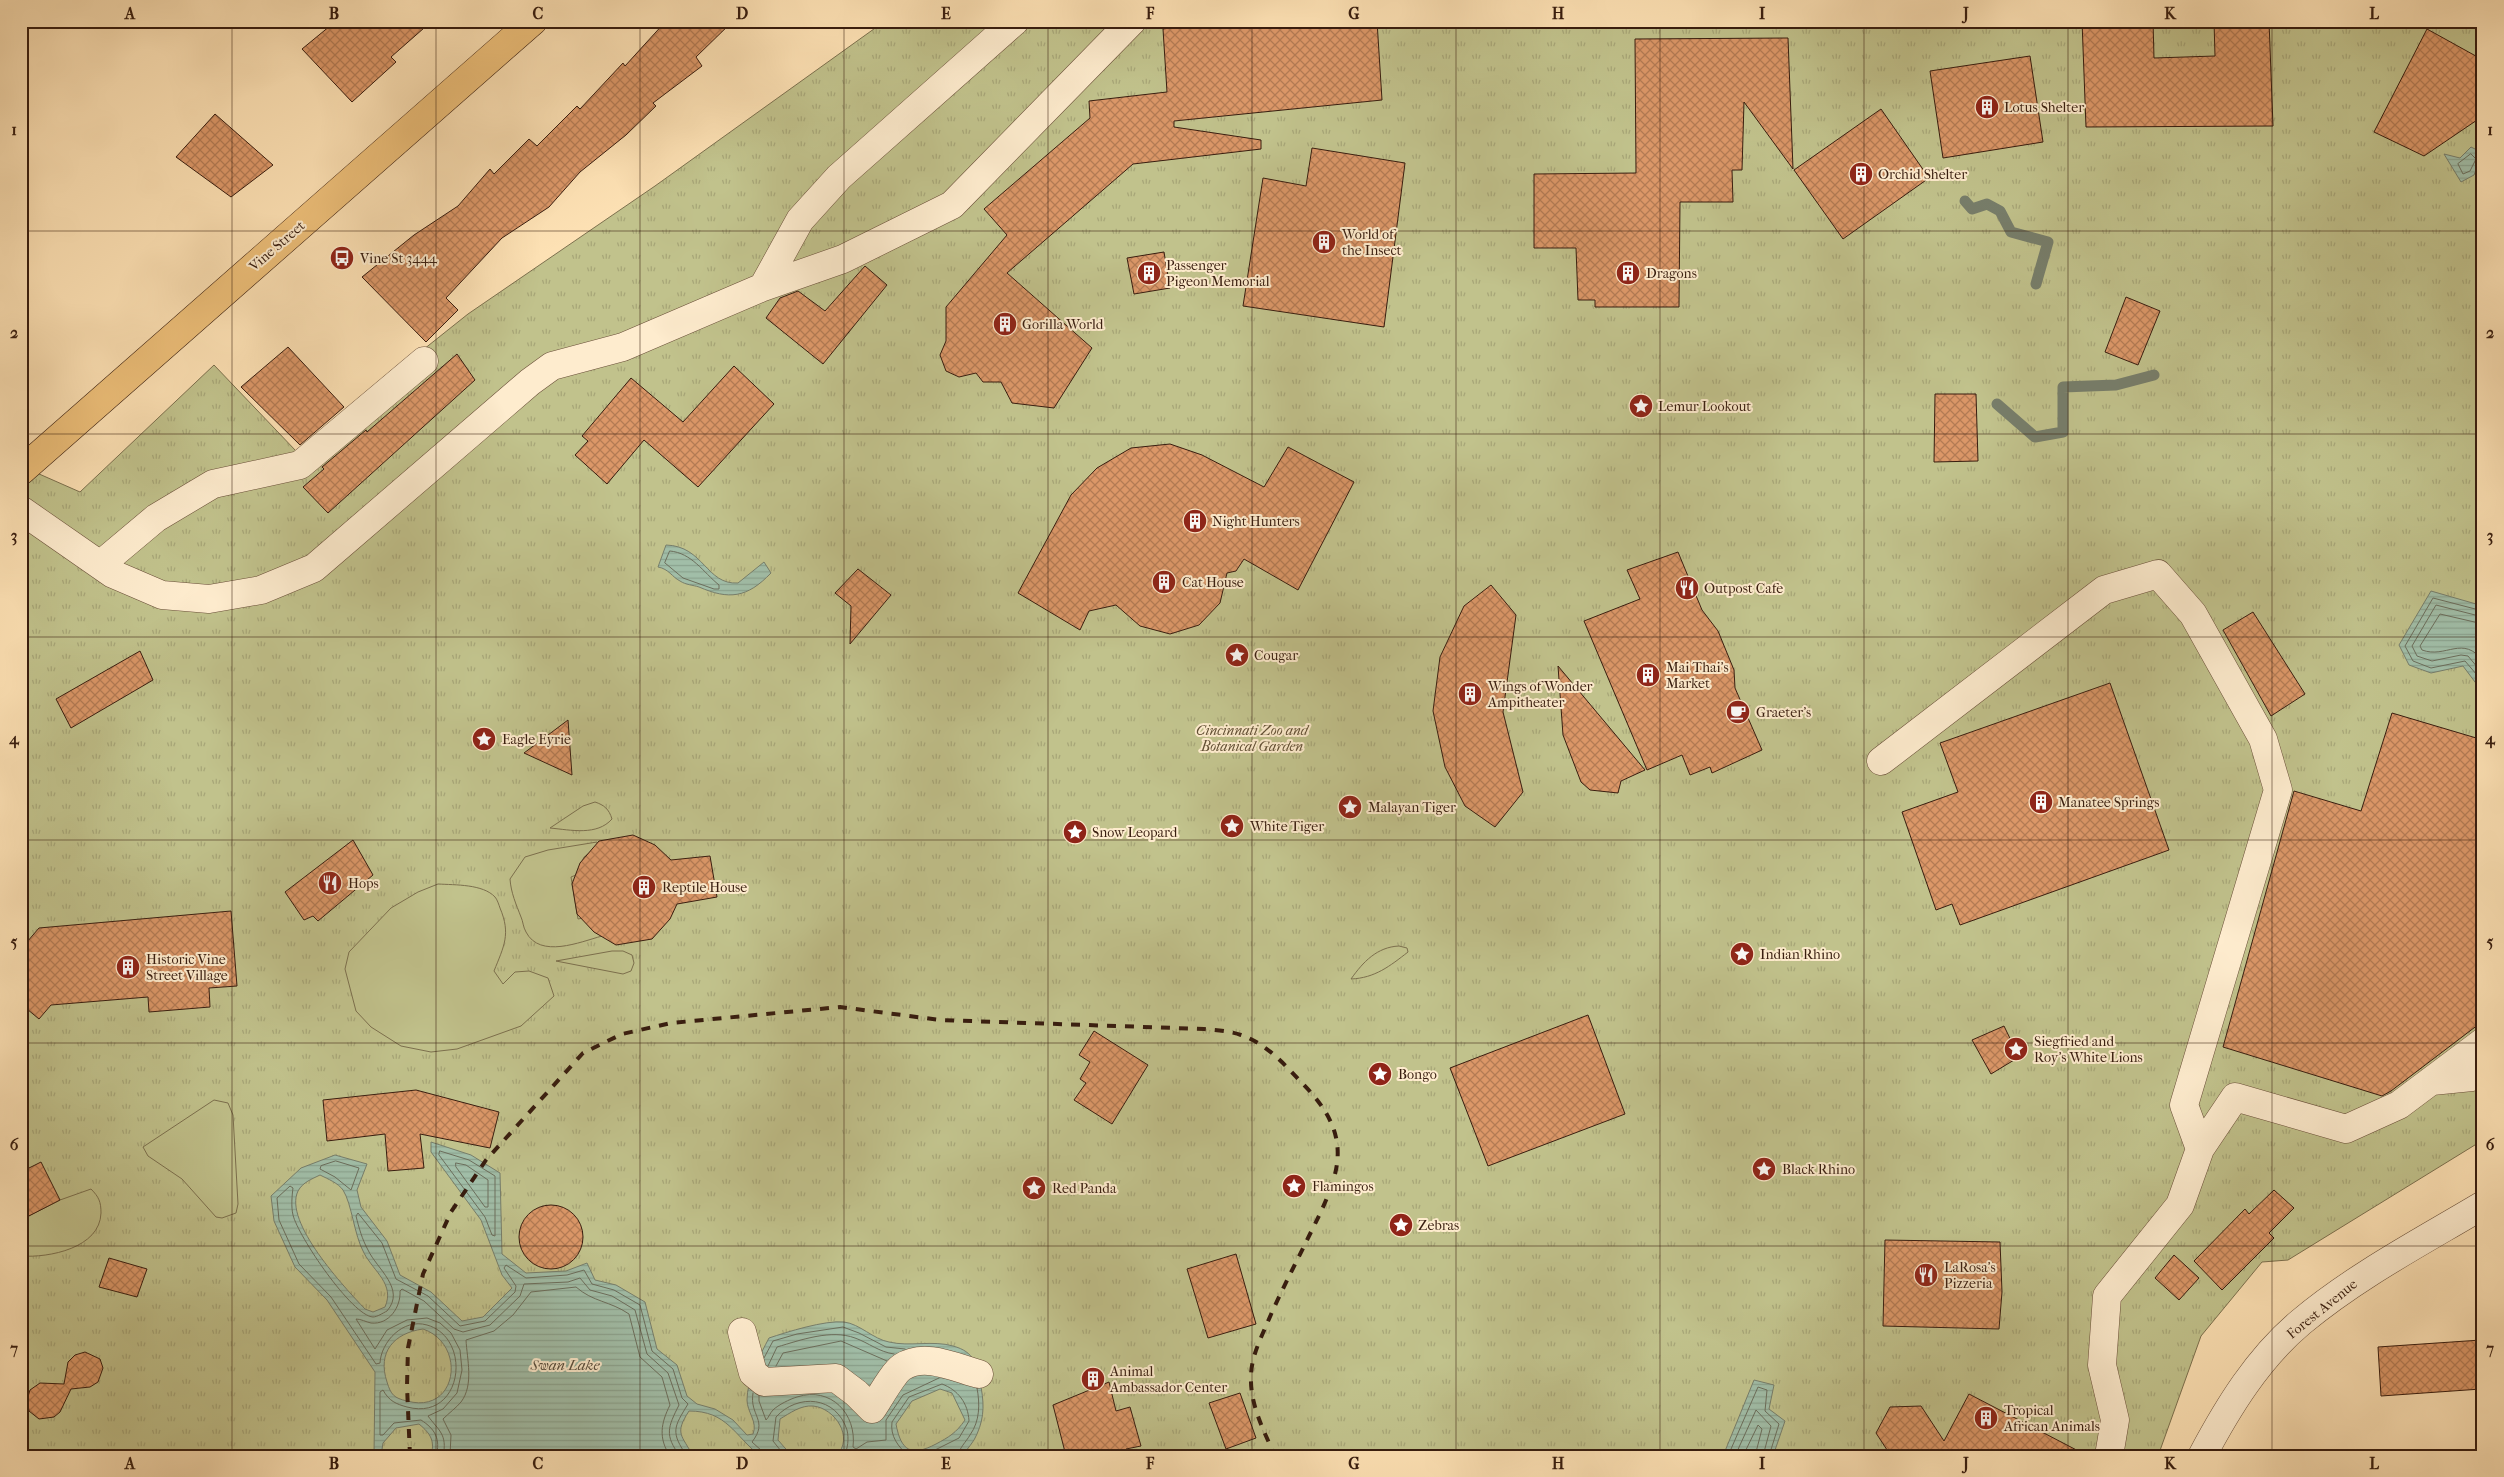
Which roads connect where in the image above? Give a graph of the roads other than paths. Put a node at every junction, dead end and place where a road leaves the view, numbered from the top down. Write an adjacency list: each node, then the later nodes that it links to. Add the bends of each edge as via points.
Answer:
1 (533, 21): 6 (main road, Vine Street)
2 (1015, 21): 4 (street, via 839,177 800,220)
3 (1132, 21): 4 (street, via 952,205 843,260)
4 (763, 287): 8 (street, via 623,347 552,366 314,568 261,590 209,599 162,595)
5 (424, 361): 8 (street, via 300,465 213,484 156,518)
6 (21, 471)
7 (21, 510): 8 (street)
8 (100, 565)
9 (1882, 761): 13 (street, via 2104,590 2158,574 2193,614 2263,739 2278,790 2184,1105)
10 (2483, 1042): 12 (street)
11 (2483, 1069): 12 (street, via 2472,1077)
12 (2430, 1082): 13 (street, via 2399,1106 2346,1130 2235,1097)
13 (2200, 1149): 17 (street, via 2180,1205 2107,1296 2102,1365 2115,1420)
14 (2483, 1206): 18 (street, Forest Avenue, via 2352,1283 2300,1323 2265,1359 2226,1412)
15 (742, 1332): 16 (street, via 753,1373 764,1382 836,1378 872,1409 901,1367 932,1361)
16 (979, 1374)
17 (2109, 1456)
18 (2202, 1456)

